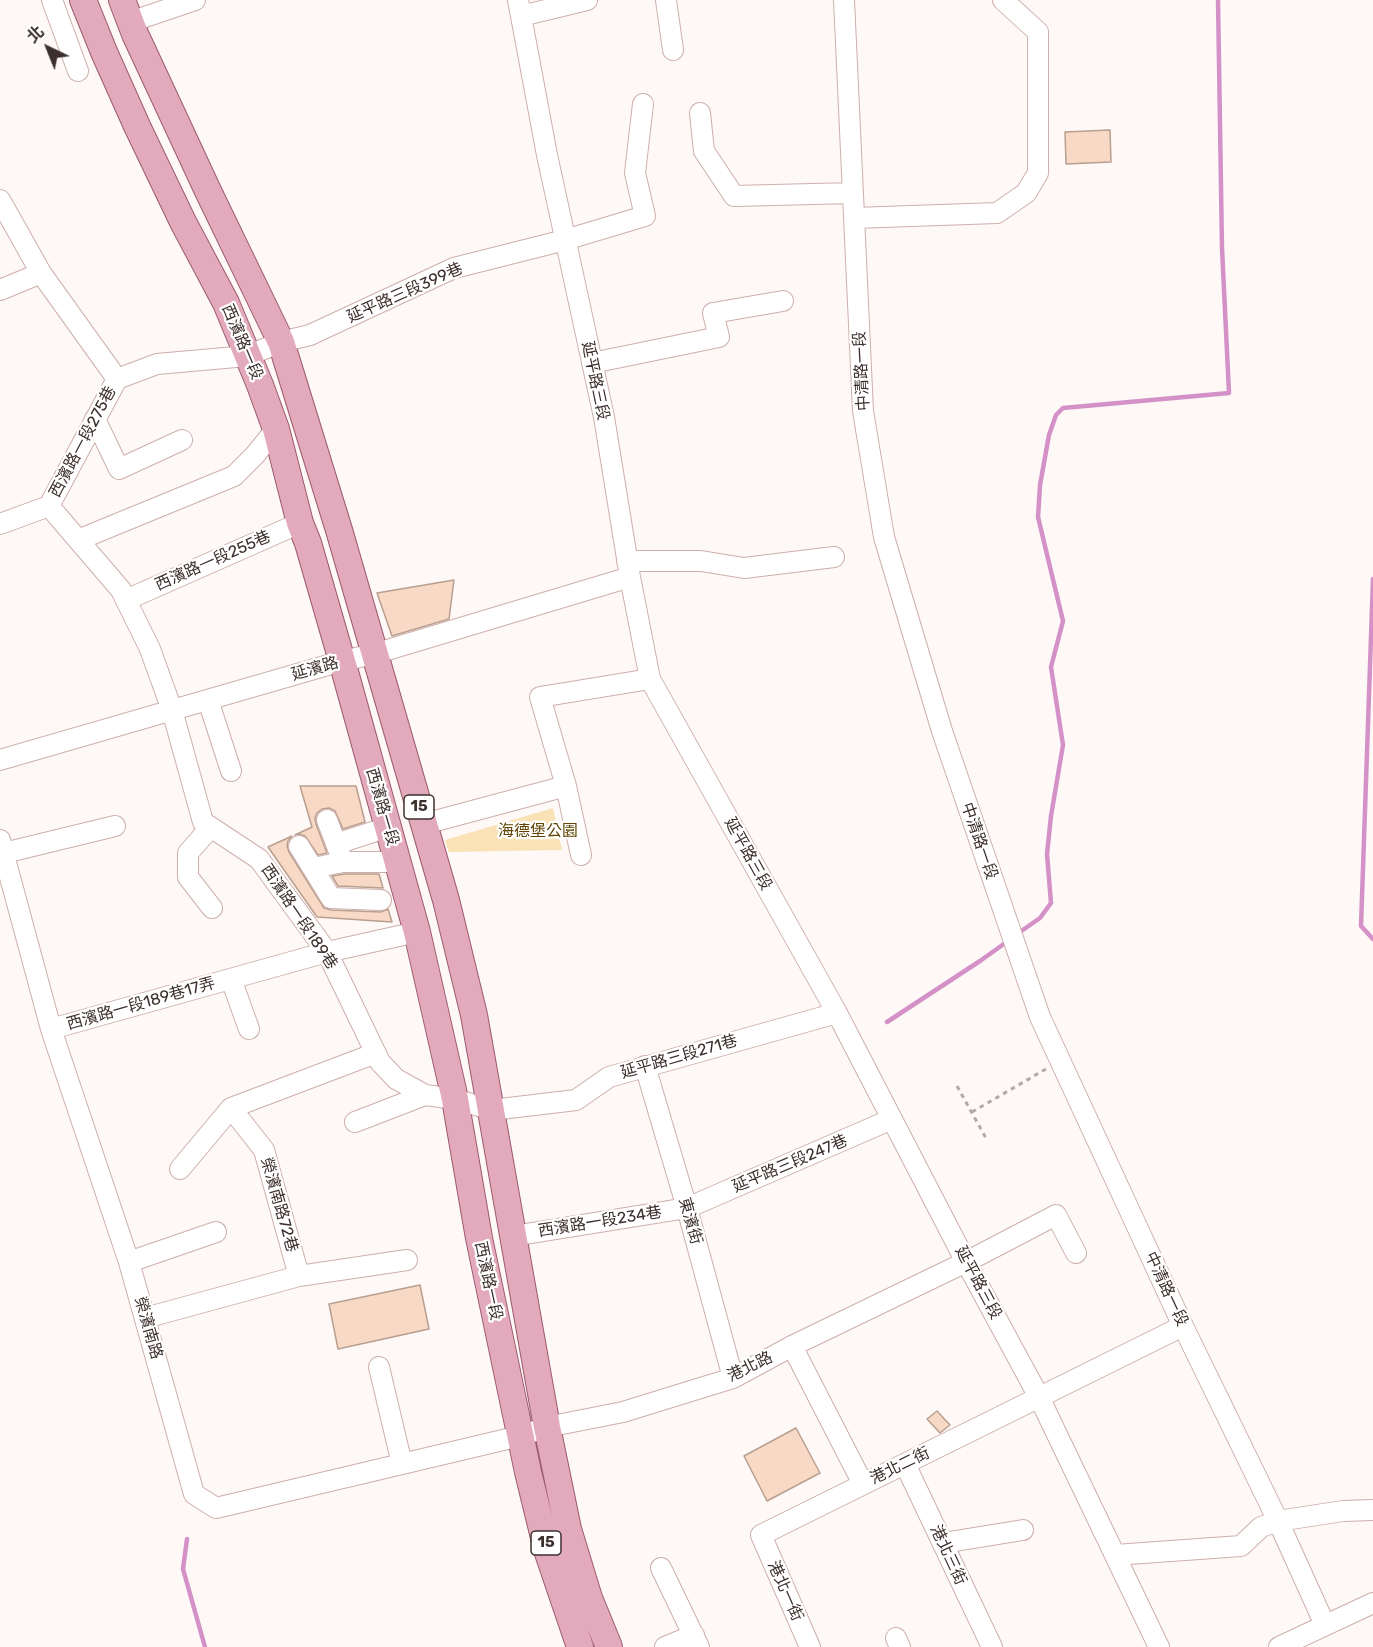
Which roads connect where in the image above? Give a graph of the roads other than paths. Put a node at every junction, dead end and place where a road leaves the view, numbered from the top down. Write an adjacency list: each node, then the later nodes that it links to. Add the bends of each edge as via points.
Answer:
1 (52, 0): 11 (street)
2 (83, 0): 22 (main road, 西濱路一段 / 15, via 137,126 226,303)
3 (195, 0): 9 (street)
4 (587, 0): 8 (street)
5 (666, 0): 10 (street)
6 (844, 0): 14 (street, 中清路一段)
7 (1003, 0): 16 (street, via 1038,32 1038,172 1026,192 997,213)
8 (519, 8): 17 (street, 延平路三段)
9 (126, 11): 21 (main road, 西濱路一段 / 15)
10 (673, 50)
11 (78, 71)
12 (643, 104): 17 (street, 延平路三段399巷, via 635,173 645,216)
13 (700, 113): 14 (street, via 704,151 734,196)
14 (853, 193): 16 (street, 中清路一段)
15 (0, 200): 18 (street)
16 (854, 218): 80 (street, 中清路一段, via 863,411 884,537 942,731 1040,1017)
17 (565, 240): 21 (street, 延平路三段399巷, via 454,268 310,335); 23 (street, 延平路三段)
18 (41, 273): 19 (street); 24 (street)
19 (0, 290)
20 (783, 301): 23 (street, via 713,313 719,337)
21 (281, 342): 22 (street, 西濱路一段275巷); 35 (main road, 西濱路一段 / 15)
22 (248, 356): 24 (street, 西濱路一段275巷, via 157,364); 26 (main road, 西濱路一段 / 15)
23 (592, 363): 33 (street, 延平路三段)
24 (117, 379): 25 (street, 西濱路一段275巷)
25 (95, 419): 27 (street, via 119,469); 28 (street, 西濱路一段275巷)
26 (276, 429): 29 (main road, 西濱路一段 / 15); 31 (street, via 234,476)
27 (182, 440)
28 (49, 506): 30 (street); 31 (street, 西濱路一段275巷)
29 (300, 523): 34 (street, 西濱路一段255巷); 36 (main road, 西濱路一段 / 15)
30 (0, 524)
31 (78, 540): 34 (street, 西濱路一段275巷)
32 (834, 557): 33 (street, 延濱路, via 744,568 701,561)
33 (628, 569): 35 (street, 延濱路); 37 (street, 延平路三段)
34 (126, 600): 39 (street, 西濱路一段275巷, via 150,649)
35 (374, 654): 36 (street, 延濱路); 44 (main road, 西濱路一段 / 15)
36 (342, 661): 38 (street, 延濱路); 47 (main road, 西濱路一段 / 15)
37 (650, 679): 42 (street, via 540,697); 59 (street, 延平路三段)
38 (208, 700): 39 (street, 延濱路); 41 (street)
39 (172, 710): 40 (street, 延濱路); 46 (street, 西濱路一段189巷, via 203,822)
40 (0, 760)
41 (231, 771)
42 (566, 786): 44 (street); 51 (street)
43 (327, 820): 50 (street)
44 (424, 824): 67 (main road, 西濱路一段 / 15, via 474,1015)
45 (115, 826): 48 (street)
46 (211, 827): 55 (street, via 188,853 188,877); 57 (street, 西濱路一段189巷, via 259,859)
47 (388, 827): 50 (street); 52 (main road, 西濱路一段 / 15)
48 (2, 846): 60 (street, 榮濱南路)
49 (299, 846): 53 (street)
50 (340, 853): 52 (street); 53 (street)
51 (581, 855)
52 (398, 862): 56 (main road, 西濱路一段 / 15)
53 (313, 868): 54 (street, via 331,898)
54 (381, 900)
55 (212, 908)
56 (417, 932): 57 (street, 西濱路一段189巷17弄); 65 (main road, 西濱路一段 / 15)
57 (327, 952): 58 (street, 西濱路一段189巷17弄); 62 (street, 西濱路一段189巷)
58 (231, 979): 60 (street, 西濱路一段189巷17弄); 61 (street, 西濱路一段189巷17弄)
59 (837, 1013): 63 (street, 延平路三段271巷); 68 (street, 延平路三段)
60 (51, 1029): 76 (street, 榮濱南路)
61 (249, 1029)
62 (376, 1053): 64 (street, 西濱路一段189巷, via 396,1079); 66 (street)
63 (645, 1066): 67 (street, 延平路三段271巷, via 609,1077 576,1100); 71 (street, 東濱街)
64 (425, 1095): 65 (street, 西濱路一段189巷); 69 (street)
65 (455, 1099): 67 (street, 延平路三段271巷); 86 (main road, 西濱路一段 / 15)
66 (231, 1108): 70 (street); 78 (street, 榮濱南路72巷, via 264,1150)
67 (492, 1110): 73 (main road, 西濱路一段 / 15)
68 (892, 1119): 71 (street, 延平路三段247巷); 77 (street, 延平路三段)
69 (355, 1122)
70 (180, 1168)
71 (687, 1208): 73 (street, 西濱路一段234巷); 83 (street, 東濱街)
72 (216, 1232): 76 (street)
73 (513, 1236): 85 (main road, 西濱路一段 / 15)
74 (1076, 1253): 77 (street, 港北路, via 1056,1215)
75 (407, 1260): 78 (street, 榮濱南路72巷)
76 (129, 1262): 79 (street, 榮濱南路)
77 (966, 1262): 81 (street, 港北路); 84 (street, 延平路三段)
78 (299, 1276): 79 (street, 榮濱南路72巷)
79 (144, 1318): 87 (street, 榮濱南路, via 194,1494 216,1508)
80 (1183, 1326): 84 (street, 港北二街); 91 (street, 中清路一段)
81 (792, 1346): 83 (street, 港北路); 89 (street)
82 (379, 1367): 87 (street)
83 (733, 1378): 85 (street, 港北路, via 623,1412)
84 (1039, 1397): 88 (street, 港北二街); 95 (street, 延平路三段)
85 (547, 1427): 86 (street, 港北路); 101 (main road, 西濱路一段 / 15, via 568,1529)
86 (520, 1436): 87 (street, 榮濱南路); 100 (main road, 西濱路一段 / 15, via 547,1550)
87 (402, 1464)
88 (905, 1464): 89 (street, 港北二街); 94 (street, 港北三街)
89 (863, 1484): 93 (street, 港北二街)
90 (1373, 1510): 91 (street)
91 (1278, 1521): 95 (street, via 1261,1527 1241,1546); 98 (street, 中清路一段)
92 (1023, 1530): 94 (street)
93 (761, 1535): 103 (street, 港北一街)
94 (943, 1543): 104 (street, 港北三街)
95 (1114, 1555): 105 (street, 延平路三段)
96 (661, 1568): 99 (street)
97 (1373, 1604): 98 (street)
98 (1325, 1625): 106 (street)
99 (696, 1641): 102 (street)
100 (580, 1647)
101 (609, 1647)
102 (665, 1647)
103 (810, 1647)
104 (992, 1647)
105 (1159, 1647)
106 (1279, 1647)

